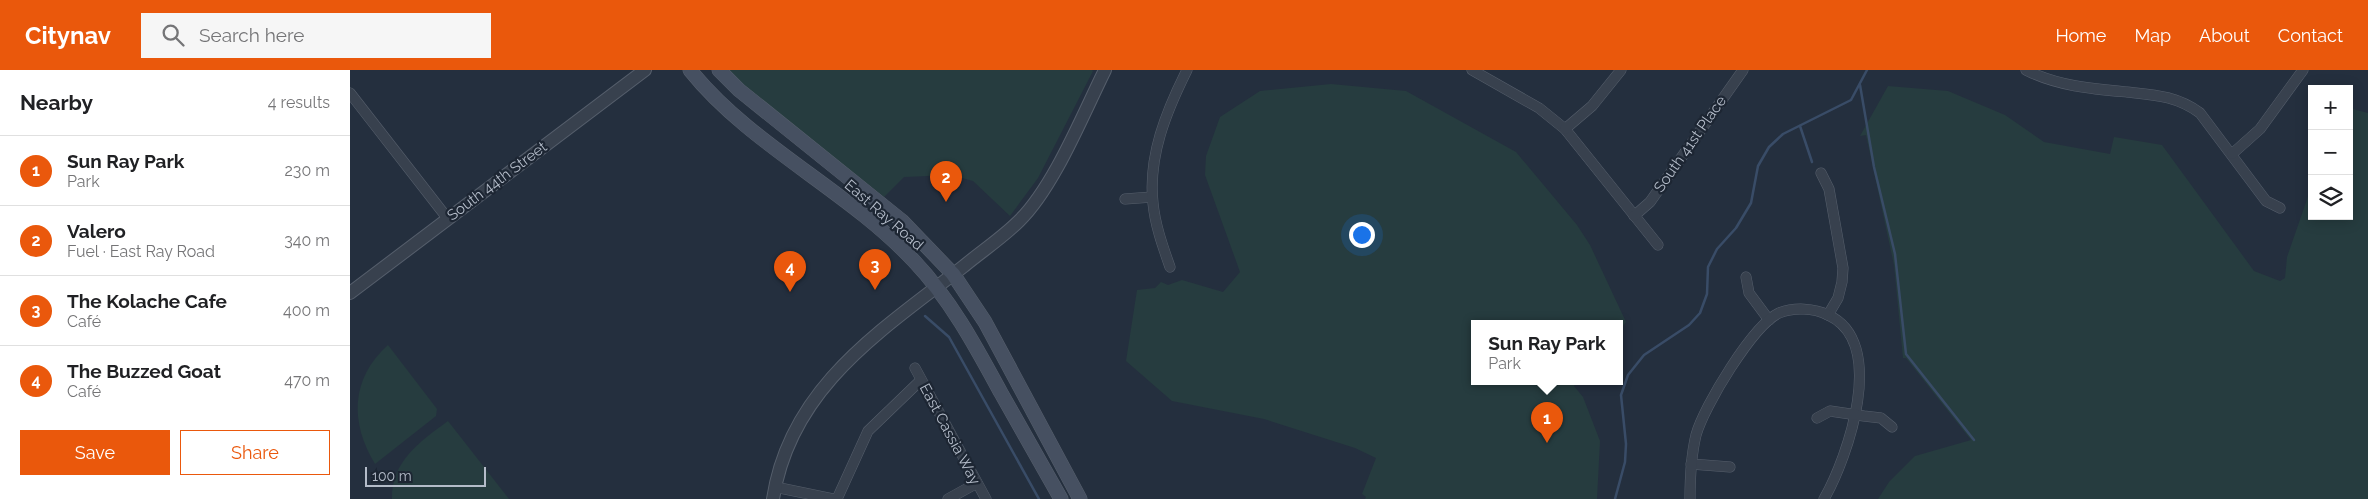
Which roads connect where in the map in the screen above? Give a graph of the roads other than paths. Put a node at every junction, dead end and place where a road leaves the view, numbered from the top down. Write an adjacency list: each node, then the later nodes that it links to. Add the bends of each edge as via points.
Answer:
1 (645, 70): 19 (street, South 44th Street)
2 (690, 70): 23 (main road, East Ray Road, via 724,106 890,238 914,262)
3 (719, 70): 23 (main road, East Ray Road, via 739,90 902,221)
4 (1105, 70): 23 (street, via 1048,183 1033,204 1001,237)
5 (1187, 70): 15 (street, via 1158,138)
6 (1621, 70): 12 (street, via 1592,106)
7 (1743, 70): 18 (street, South 41st Place, via 1650,202)
8 (2026, 70): 13 (street, via 2060,83 2159,95 2186,102 2200,112)
9 (2303, 70): 13 (street, via 2260,129)
10 (1479, 72): 12 (street, via 1539,108)
11 (350, 93): 19 (street)
12 (1565, 130): 18 (street)
13 (2232, 154): 17 (street, via 2266,201)
14 (1821, 173): 25 (street, via 1830,189 1843,268 1838,298)
15 (1152, 196): 16 (street); 21 (street, via 1158,232)
16 (1125, 199)
17 (2280, 208)
18 (1634, 216): 20 (street)
19 (448, 219): 24 (street, South 44th Street)
20 (1658, 246)
21 (1170, 267)
22 (1746, 278): 26 (street, via 1749,293)
23 (945, 281): 32 (main road, East Ray Road, via 985,322); 34 (main road, East Ray Road, via 969,335); 37 (street, via 852,354 816,395 795,432)
24 (350, 293)
25 (1828, 314): 26 (street, via 1810,309 1795,310 1780,313); 29 (street, via 1836,318 1856,347)
26 (1769, 320): 33 (street, via 1757,331 1711,398 1697,433)
27 (915, 368): 28 (street, East Cassia Way)
28 (921, 380): 36 (street, East Cassia Way); 39 (street, via 868,431)
29 (1855, 415): 30 (street, via 1830,411); 31 (street, via 1880,418); 45 (street, via 1845,455)
30 (1817, 418)
31 (1892, 427)
32 (1056, 456): 34 (main road); 43 (main road, East Ray Road)
33 (1691, 464): 35 (street); 44 (street)
34 (1042, 465): 42 (main road, East Ray Road)
35 (1730, 467)
36 (977, 483): 40 (street); 41 (street, East Cassia Way)
37 (774, 493): 38 (street)
38 (834, 499)
39 (837, 499)
40 (948, 499)
41 (986, 499)
42 (1061, 499)
43 (1080, 499)
44 (1690, 499)
45 (1824, 499)

